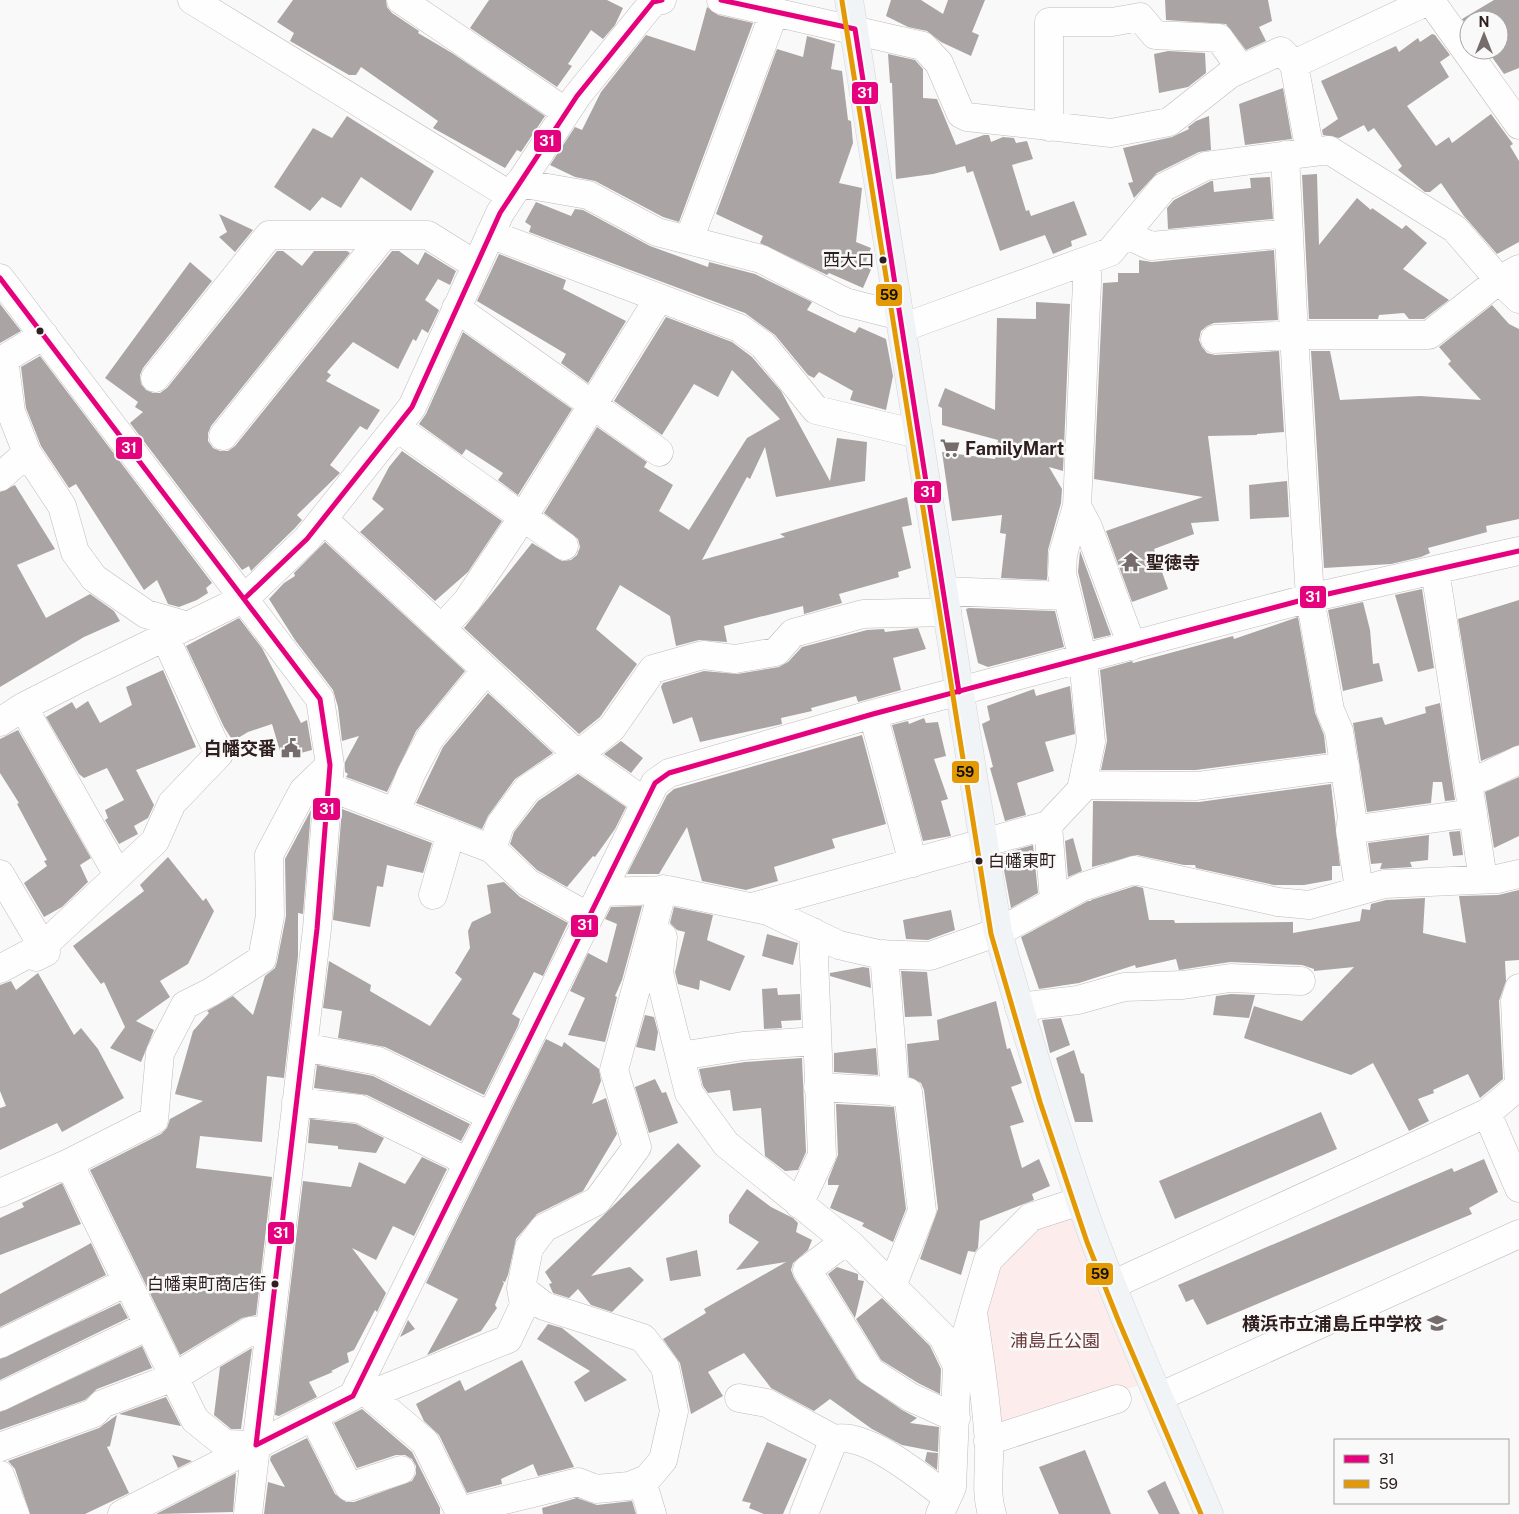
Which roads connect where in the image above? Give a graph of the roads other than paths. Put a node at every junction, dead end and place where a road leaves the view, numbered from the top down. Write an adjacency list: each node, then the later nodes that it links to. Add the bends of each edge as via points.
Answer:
1 (192, 0): 15 (street)
2 (401, 0): 11 (street)
3 (721, 0): 8 (street)
4 (1430, 0): 6 (street); 12 (street)
5 (646, 3): 11 (street)
6 (1392, 8): 9 (street)
7 (852, 9): 8 (street); 13 (street, via 923,46 940,63 961,114 967,118); 28 (main road)
8 (774, 13): 20 (street)
9 (1294, 64): 10 (street, via 1281,51); 14 (street)
10 (1241, 69): 13 (street, via 1169,122 1111,134); 13 (street, via 1219,38 1155,35 1140,17 1112,22 1049,22)
11 (566, 112): 15 (street)
12 (1516, 116)
13 (1050, 127)
14 (1298, 153): 16 (street); 18 (street, via 1206,166 1164,186); 23 (street, via 1329,150 1455,229)
15 (515, 189): 17 (street); 20 (street, via 588,195 657,232)
16 (1289, 233): 18 (street, via 1151,246); 30 (street)
17 (490, 234): 22 (street); 25 (street)
18 (1125, 234): 21 (street, via 1110,252)
19 (384, 235): 22 (street, via 428,235); 33 (street, via 269,235); 37 (street)
20 (689, 240): 28 (street, via 761,259 845,302)
21 (1088, 260): 28 (street); 41 (street)
22 (476, 265): 27 (street)
23 (1509, 274): 26 (street); 30 (street, via 1429,335)
24 (0, 278): 29 (street)
25 (659, 298): 34 (street); 36 (street, via 739,328 763,345 816,410)
26 (1519, 299)
27 (456, 308): 34 (street); 35 (street, via 412,407)
28 (901, 322): 36 (main road)
29 (44, 335): 32 (street); 48 (street)
30 (1294, 335): 31 (street); 49 (street)
31 (1215, 339)
32 (2, 358): 39 (street, via 11,412)
33 (155, 378)
34 (592, 405): 38 (street); 42 (street)
35 (396, 427): 42 (street); 43 (street)
36 (918, 434): 50 (main road)
37 (223, 436)
38 (659, 452)
39 (27, 453): 40 (street); 52 (street, via 62,506 75,552 94,578)
40 (0, 477)
41 (1077, 506): 47 (street, via 1062,554); 53 (street, via 1088,527)
42 (523, 517): 44 (street); 51 (street, via 467,601)
43 (323, 519): 48 (street); 51 (street)
44 (564, 546)
45 (1519, 551): 46 (street)
46 (1435, 570): 49 (street); 64 (street)
47 (1066, 596): 50 (street); 54 (street)
48 (245, 598): 52 (street); 63 (street, via 320,698)
49 (1310, 598): 53 (street); 62 (street, via 1330,710 1339,731)
50 (945, 601): 56 (main road); 60 (street, via 863,614 793,634 776,652 735,659 703,655 653,669 612,728)
51 (441, 629): 55 (street)
52 (176, 631): 57 (street); 77 (street, via 219,754 172,803 154,841)
53 (1132, 646): 54 (street)
54 (1083, 659): 56 (street); 65 (street, via 1091,742)
55 (486, 670): 60 (street); 67 (street, via 430,738)
56 (959, 692): 58 (street); 72 (main road)
57 (23, 706): 59 (street); 77 (street)
58 (873, 714): 66 (street, via 669,773 655,783); 74 (street)
59 (0, 722)
60 (578, 755): 66 (street); 73 (street, via 527,789 500,825)
61 (1519, 760): 64 (street)
62 (1344, 766): 65 (street, via 1197,786); 70 (street, via 1352,818)
63 (330, 776): 67 (street); 96 (street); 105 (street, via 303,791 269,855 270,916 262,959 185,1005 160,1052 154,1120)
64 (1468, 781): 68 (street)
65 (1082, 785): 69 (street, via 1082,790)
66 (645, 802): 81 (street)
67 (396, 812): 71 (street)
68 (1473, 814): 70 (street); 78 (street)
69 (1048, 825): 72 (street); 83 (street)
70 (1350, 830): 80 (street)
71 (451, 833): 73 (street); 82 (street)
72 (983, 843): 74 (street); 87 (main road)
73 (492, 849): 85 (street, via 528,883)
74 (913, 862): 84 (street)
75 (0, 874): 88 (street)
76 (1519, 874): 78 (street)
77 (118, 875): 88 (street)
78 (1483, 879): 80 (street, via 1384,884)
79 (666, 889): 81 (street); 84 (street); 97 (street, via 660,973); 115 (street, via 614,1070 637,1147 597,1201 544,1228 529,1248)
80 (1359, 889): 83 (street, via 1309,905 1278,902 1134,870 1082,887)
81 (601, 892): 85 (street)
82 (433, 895)
83 (1054, 901): 87 (street)
84 (752, 907): 86 (street)
85 (589, 917): 103 (street)
86 (812, 932): 89 (street, via 839,945); 95 (street)
87 (998, 932): 89 (street, via 930,956); 94 (main road)
88 (43, 946): 90 (street); 91 (street, via 46,952)
89 (884, 954): 100 (street)
90 (0, 969)
91 (0, 978)
92 (1302, 981): 94 (street, via 1230,978 1183,985 1124,987 1078,1000)
93 (1519, 988): 98 (street, via 1515,1001)
94 (1019, 1007): 108 (main road)
95 (816, 1041): 97 (street, via 743,1046); 99 (street)
96 (303, 1047): 101 (street); 103 (street, via 378,1061)
97 (680, 1056): 109 (street, via 688,1093 726,1144)
98 (1519, 1086): 102 (street)
99 (818, 1087): 100 (street); 109 (street, via 822,1155)
100 (895, 1092): 114 (street, via 908,1092 922,1210)
101 (296, 1102): 104 (street, via 360,1109); 118 (street)
102 (1486, 1113): 106 (street); 113 (street)
103 (490, 1116): 104 (street)
104 (468, 1162): 122 (street)
105 (69, 1163): 107 (street); 112 (street)
106 (1519, 1188)
107 (0, 1193)
108 (1080, 1200): 113 (main road); 116 (street, via 1030,1217 988,1260)
109 (800, 1204): 111 (street)
110 (1519, 1234): 124 (street)
111 (846, 1241): 114 (street); 128 (street, via 807,1270 870,1371 910,1397)
112 (127, 1282): 117 (street); 119 (street)
113 (1112, 1285): 124 (main road)
114 (892, 1286): 120 (street, via 943,1337)
115 (521, 1288): 122 (street, via 524,1305 508,1339); 135 (street, via 544,1306 643,1338 665,1367 674,1411 663,1460)
116 (973, 1313): 120 (street); 130 (street, via 985,1389)
117 (148, 1326): 121 (street); 123 (street)
118 (269, 1329): 121 (street, via 250,1332); 131 (street)
119 (0, 1344)
120 (957, 1366): 128 (street)
121 (174, 1377): 131 (street, via 195,1420 225,1444); 132 (street, via 102,1404 94,1413)
122 (364, 1390): 127 (street); 135 (street, via 425,1442 459,1511 578,1482 596,1489 629,1486)
123 (0, 1397)
124 (1159, 1397): 143 (main road)
125 (739, 1398): 129 (street, via 768,1403)
126 (1108, 1398): 130 (street)
127 (313, 1416): 131 (street); 133 (street, via 349,1488)
128 (956, 1418): 136 (street, via 952,1487)
129 (834, 1439): 136 (street, via 844,1436 888,1454); 141 (street)
130 (988, 1441): 142 (street)
131 (256, 1445): 138 (street); 139 (street)
132 (0, 1447)
133 (401, 1470)
134 (0, 1475): 137 (street)
135 (642, 1481): 140 (street)
136 (944, 1506)
137 (14, 1514)
138 (122, 1514)
139 (248, 1514)
140 (652, 1514)
141 (804, 1514)
142 (992, 1514)
143 (1209, 1514)

